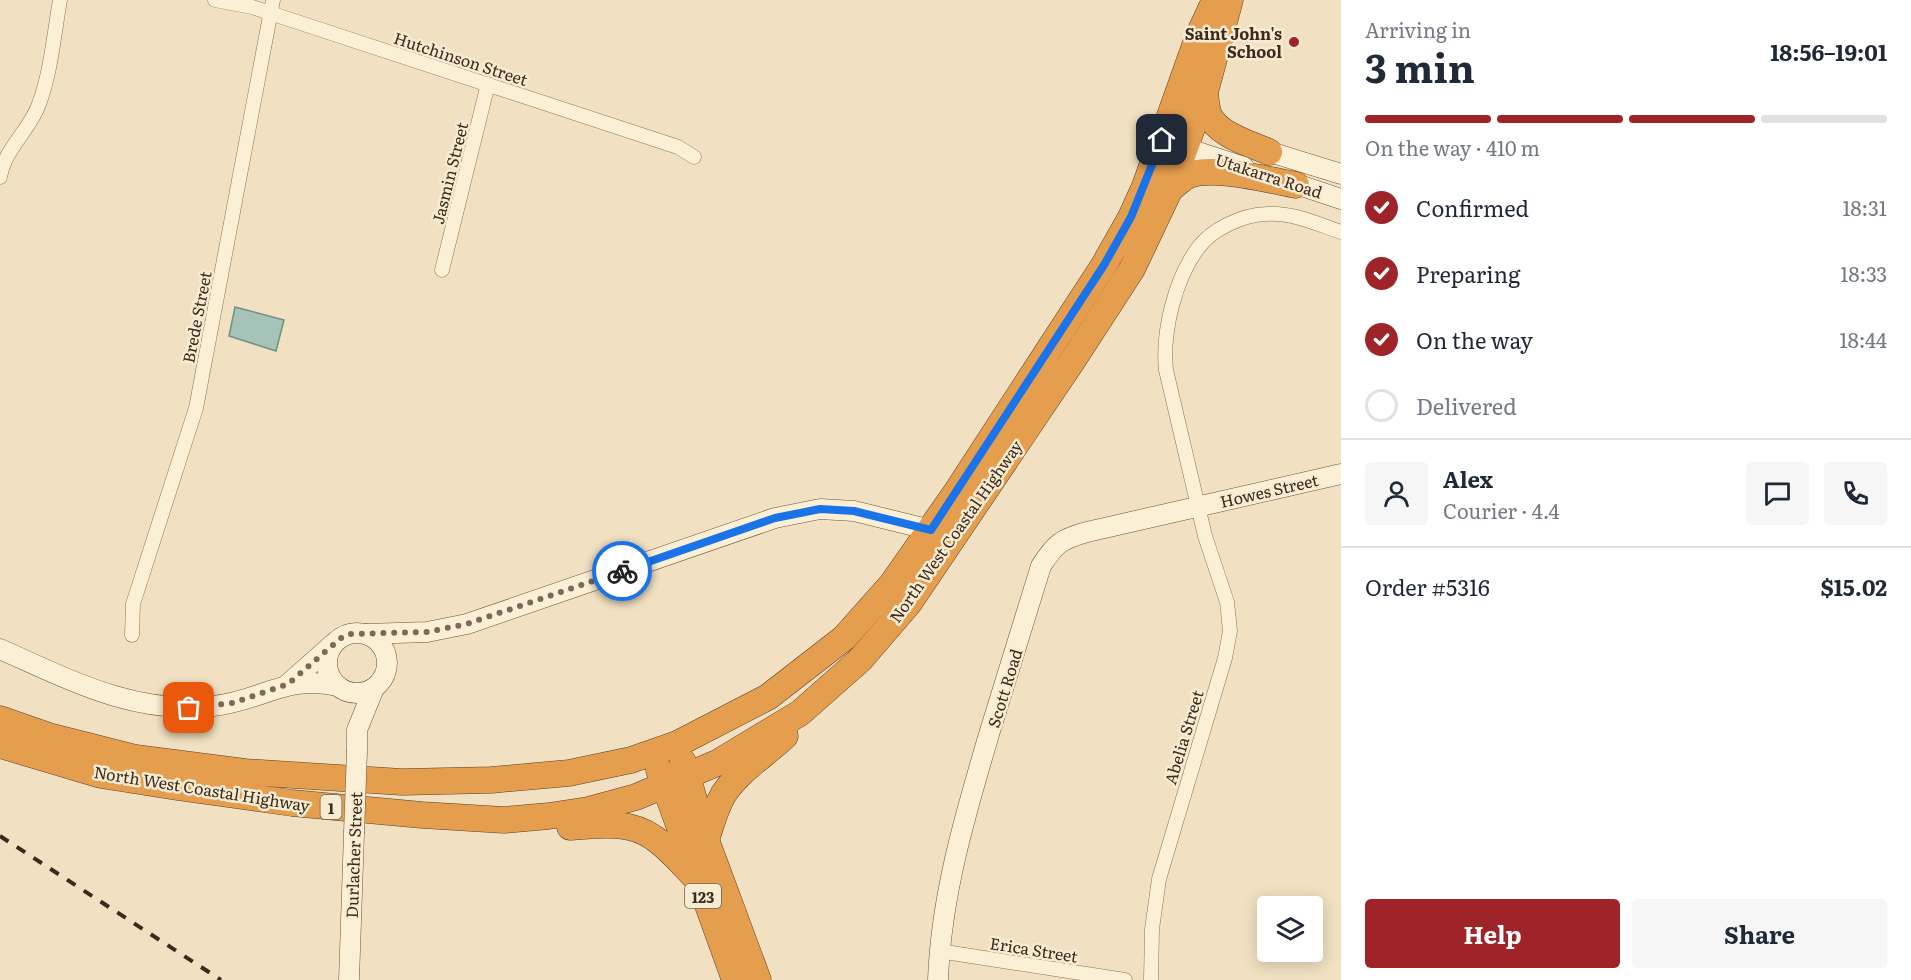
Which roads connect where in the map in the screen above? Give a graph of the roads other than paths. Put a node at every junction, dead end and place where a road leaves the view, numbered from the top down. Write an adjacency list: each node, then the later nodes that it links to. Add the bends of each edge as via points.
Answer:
1 (60, 0): 12 (street, via 39,107 11,148)
2 (215, 0): 5 (street, Hutchinson Street, via 252,7)
3 (1215, 0): 8 (highway, North West Coastal Highway / 1, via 1198,37)
4 (1230, 0): 7 (highway, North West Coastal Highway / 1)
5 (271, 6): 6 (street, Hutchinson Street); 22 (street, Brede Street, via 196,408 133,604)
6 (488, 84): 10 (street, Hutchinson Street, via 678,147); 17 (street, Jasmin Street)
7 (1205, 92): 8 (highway, North West Coastal Highway / 1); 9 (highway, via 1212,122)
8 (1178, 132): 9 (street, Utakarra Road); 13 (street, Utakarra Road); 14 (highway, North West Coastal Highway / 1); 20 (highway, North West Coastal Highway / 1, via 1104,265)
9 (1269, 152): 11 (street, Utakarra Road)
10 (694, 157)
11 (1341, 174)
12 (0, 177)
13 (1296, 184): 14 (highway, via 1207,173 1187,176); 15 (street, Utakarra Road)
14 (1170, 189): 28 (highway, North West Coastal Highway / 1, via 1132,269 909,603 860,660)
15 (1341, 199)
16 (1341, 232): 19 (street, Abelia Street, via 1294,216 1265,213 1239,219 1199,246 1185,268 1166,327 1164,350)
17 (442, 270)
18 (1341, 474): 19 (street, Howes Street)
19 (1197, 507): 38 (street, Scott Road, via 1072,536 1054,546 1041,566 970,797 946,900); 44 (street, Abelia Street, via 1227,602 1230,631 1158,879)
20 (931, 530): 21 (street, via 863,512 820,509 775,518 467,624 427,632); 31 (highway, North West Coastal Highway / 1, via 892,584 844,638 768,697)
21 (366, 634): 23 (street, via 349,634); 27 (street, via 380,643 387,658 385,675)
22 (132, 635)
23 (334, 643): 25 (street); 26 (street, via 327,667)
24 (0, 649): 25 (street, via 90,689 162,707 233,703)
25 (288, 684): 26 (street, via 311,682)
26 (340, 687): 27 (street, via 358,693); 30 (street, Durlacher Street)
27 (374, 688): 30 (street, Durlacher Street)
28 (800, 713): 34 (highway, North West Coastal Highway / 1, via 717,763); 36 (highway, via 790,732 742,772 725,792)
29 (0, 719): 33 (highway, North West Coastal Highway / 1, via 136,758 245,772 402,782 569,773)
30 (357, 730): 39 (street, Durlacher Street, bridge)
31 (677, 744): 33 (highway, North West Coastal Highway / 1); 34 (highway, 123)
32 (0, 745): 35 (highway, North West Coastal Highway / 1, via 101,775 177,787 292,803)
33 (652, 753): 34 (highway, 123)
34 (676, 781): 35 (highway, North West Coastal Highway / 1, via 588,810); 36 (highway, 123); 37 (highway, 123)
35 (504, 820): 37 (highway, via 551,828 609,824 636,829 653,837)
36 (706, 840): 41 (highway, 123)
37 (698, 879): 40 (highway, 123)
38 (939, 951): 42 (street, Scott Road); 43 (street, Erica Street)
39 (349, 980)
40 (735, 980)
41 (758, 980)
42 (938, 980)
43 (1125, 980)
44 (1151, 980)

